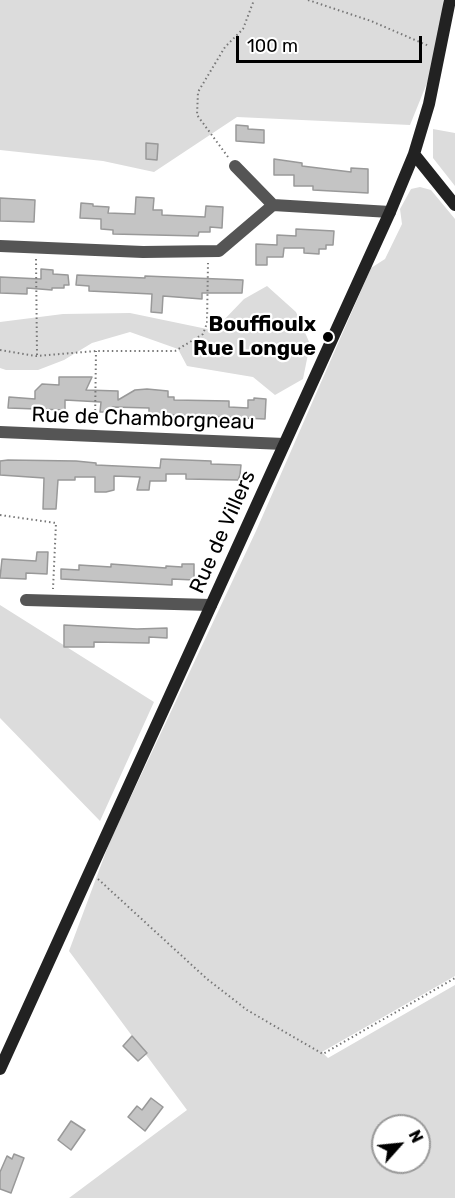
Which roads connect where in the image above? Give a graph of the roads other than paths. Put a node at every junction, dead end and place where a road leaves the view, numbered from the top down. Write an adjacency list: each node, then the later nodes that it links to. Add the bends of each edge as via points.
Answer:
1 (450, 0): 2 (street, Rue de Villers, via 429,104)
2 (414, 154): 5 (street); 6 (street, Rue de Villers)
3 (235, 166): 4 (street)
4 (273, 205): 6 (street); 7 (street, via 219,251)
5 (455, 205)
6 (390, 212): 9 (street, Rue de Villers)
7 (0, 246)
8 (0, 432): 9 (street, Rue de Chamborgneau)
9 (284, 444): 11 (street, Rue de Villers)
10 (26, 600): 11 (street)
11 (211, 605): 12 (street, Rue de Villers)
12 (0, 1069)

